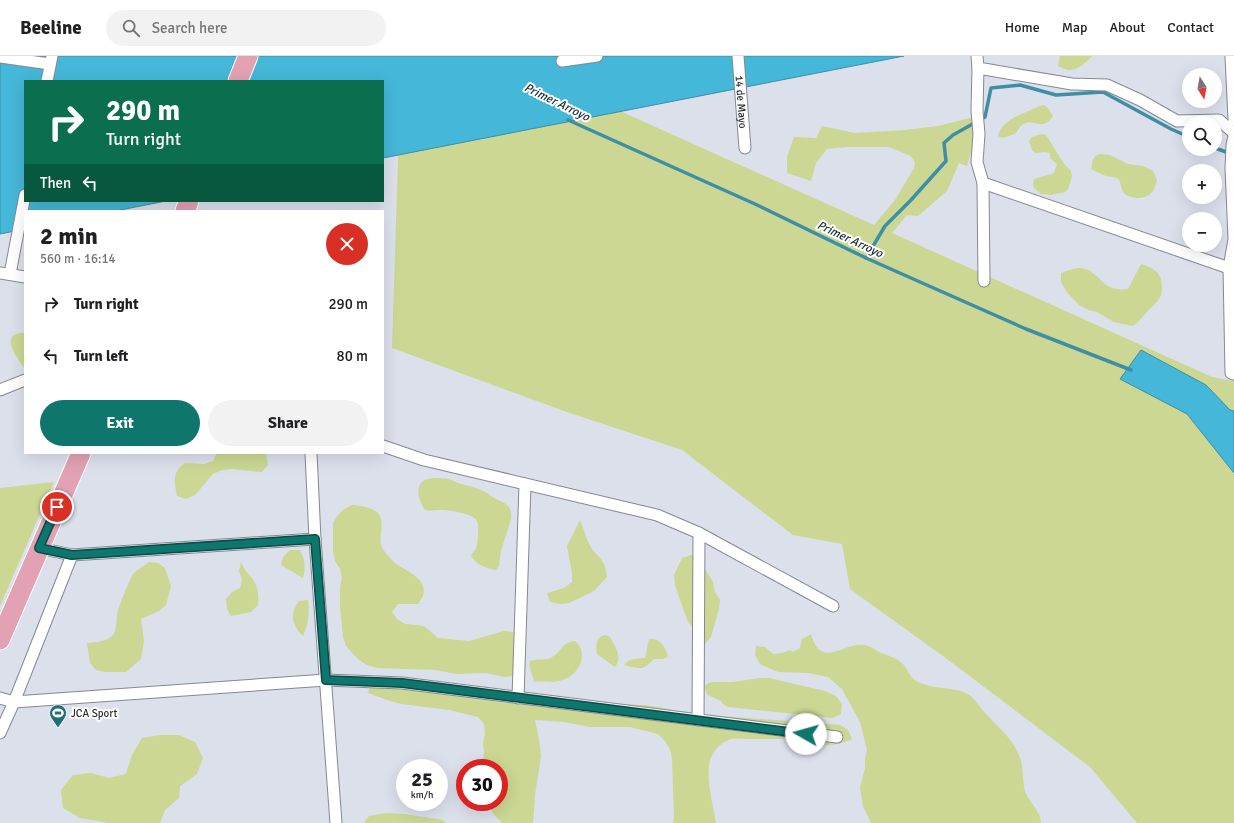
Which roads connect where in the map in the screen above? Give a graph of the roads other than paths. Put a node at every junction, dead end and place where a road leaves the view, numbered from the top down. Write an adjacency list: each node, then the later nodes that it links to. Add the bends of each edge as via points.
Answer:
1 (0, 56): 7 (street)
2 (248, 56): 11 (highway)
3 (598, 56): 8 (street)
4 (738, 56): 15 (street, 14 de Mayo)
5 (977, 56): 9 (street)
6 (1230, 56): 12 (street)
7 (51, 60): 10 (street)
8 (562, 61)
9 (978, 68): 13 (street, via 1072,84 1107,85 1177,121 1219,120); 16 (street, via 977,162)
10 (47, 80)
11 (238, 80)
12 (1234, 120)
13 (1234, 133)
14 (1233, 141): 18 (street, via 1231,168 1234,239)
15 (745, 148)
16 (983, 183): 18 (street); 21 (street)
17 (24, 199): 19 (street)
18 (1229, 268): 22 (street, via 1231,373)
19 (5, 274): 20 (street)
20 (24, 277)
21 (984, 281)
22 (1234, 374)
23 (24, 380): 24 (street)
24 (0, 390)
25 (384, 446): 28 (street, via 424,460)
26 (81, 454): 31 (highway)
27 (311, 454): 30 (street)
28 (525, 484): 29 (street, via 657,515); 37 (street)
29 (699, 533): 33 (street); 39 (street)
30 (315, 539): 32 (street); 35 (street)
31 (39, 548): 32 (street); 34 (highway)
32 (72, 555): 38 (street)
33 (833, 606)
34 (0, 640)
35 (326, 680): 37 (street, via 402,683); 38 (street); 42 (street)
36 (0, 698): 38 (street)
37 (518, 698): 39 (street)
38 (14, 702): 40 (street)
39 (698, 720): 41 (street)
40 (0, 733)
41 (837, 738)
42 (336, 823)

